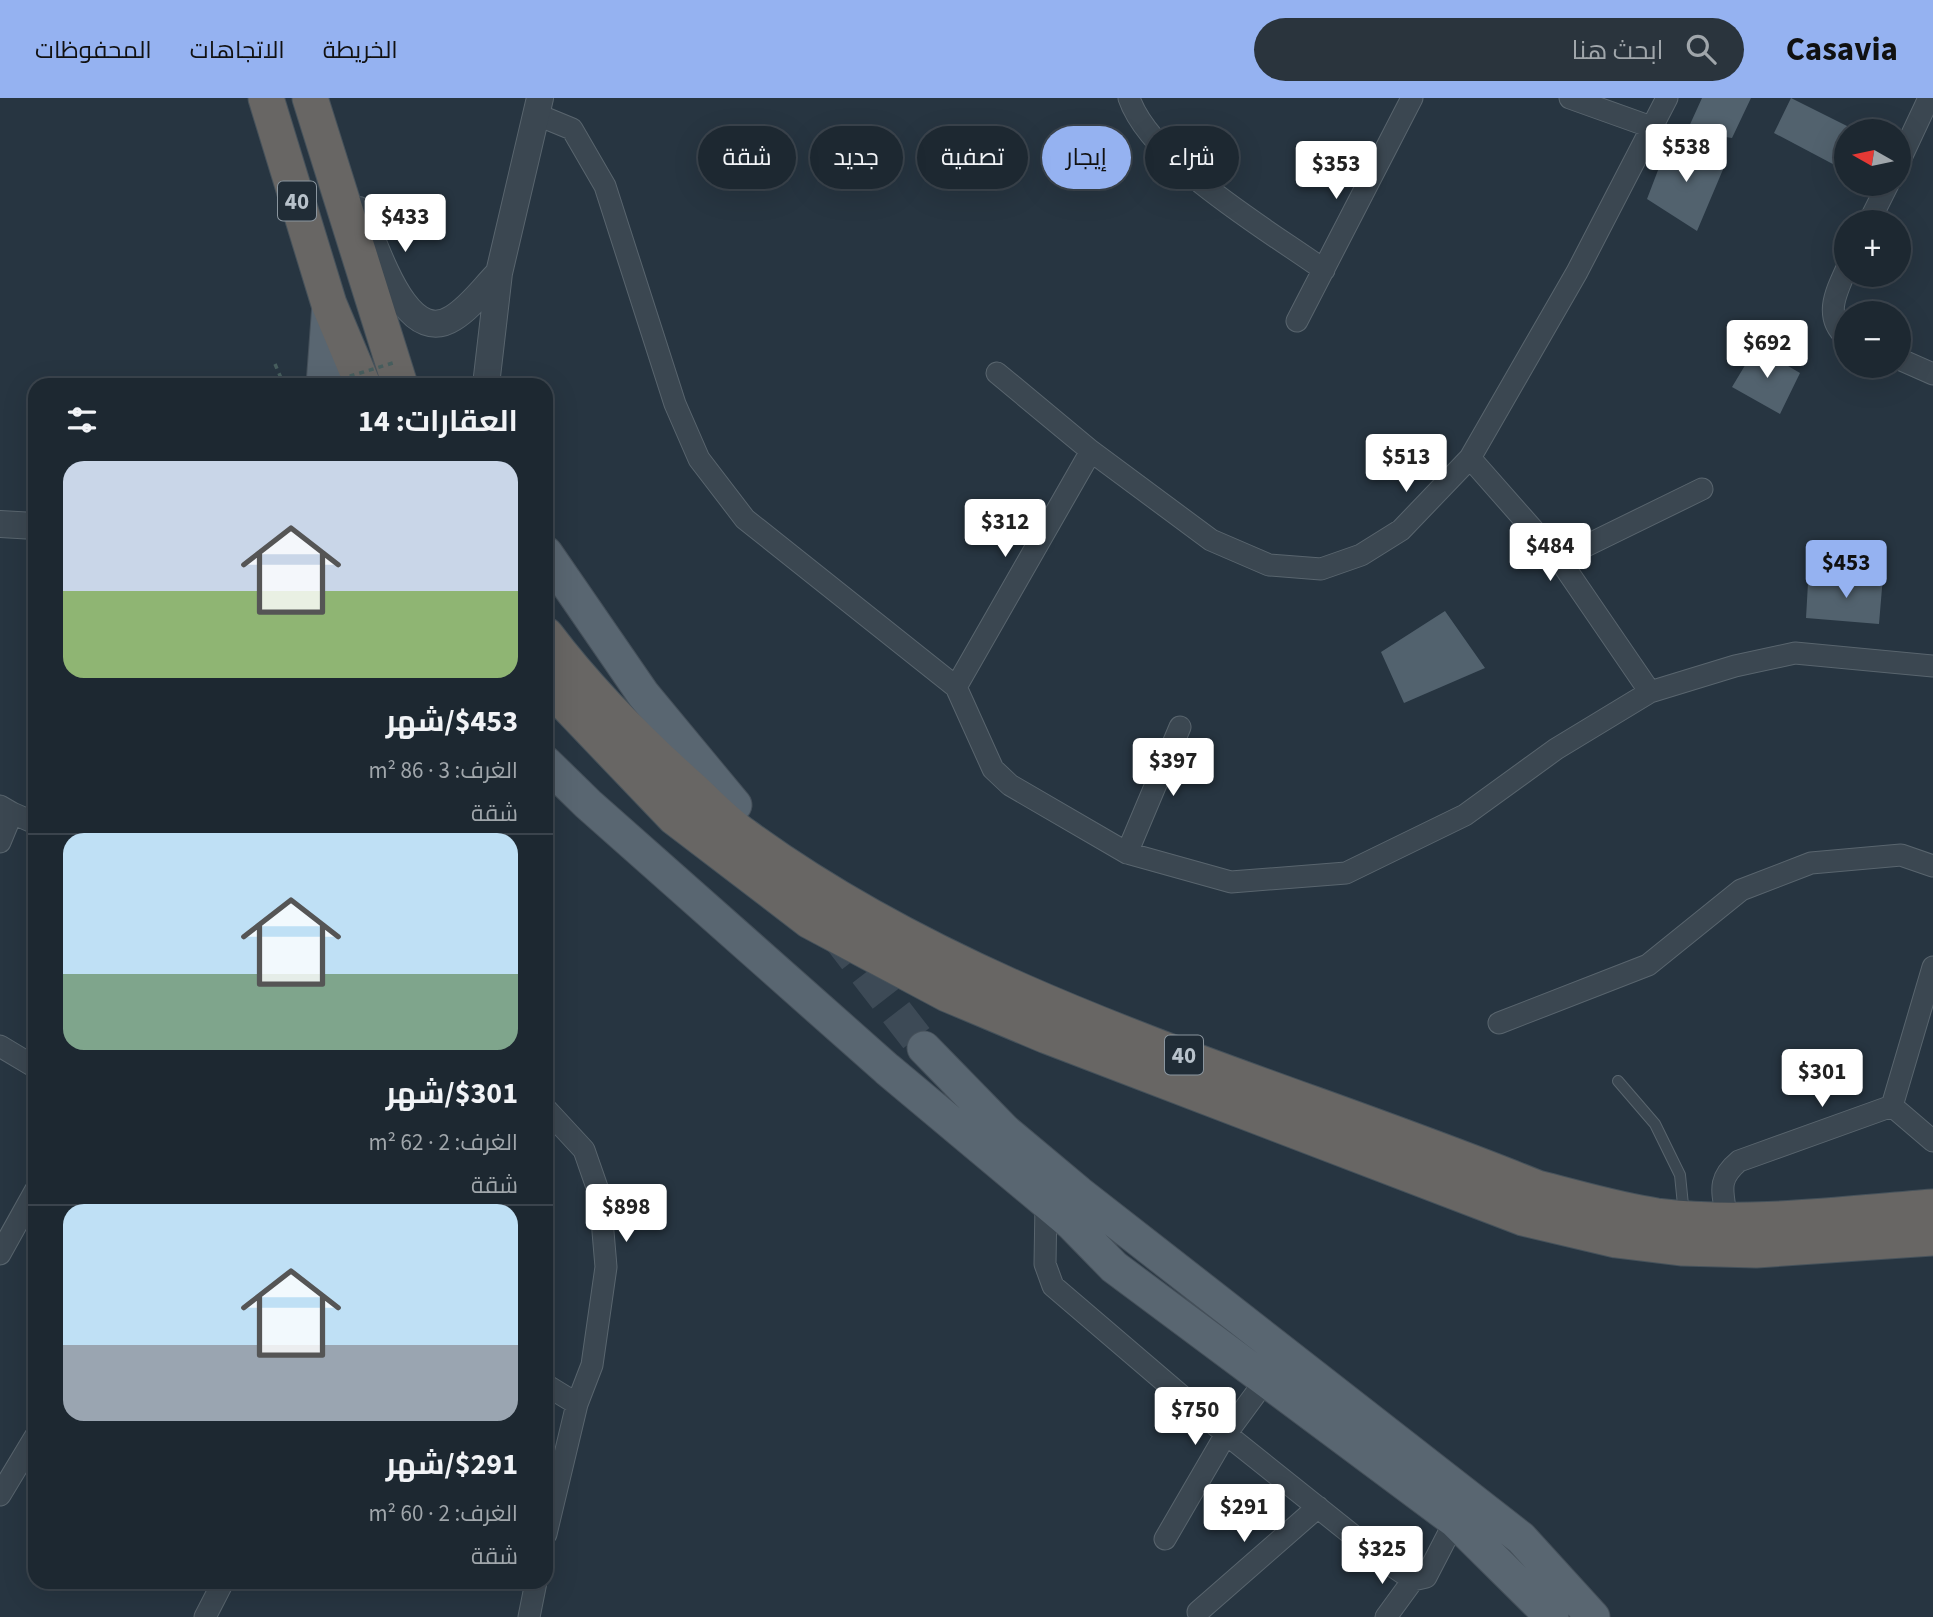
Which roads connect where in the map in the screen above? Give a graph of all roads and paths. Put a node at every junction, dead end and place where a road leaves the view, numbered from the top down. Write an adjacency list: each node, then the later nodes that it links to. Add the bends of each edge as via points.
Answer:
1 (266, 98): 15 (highway, 40)
2 (310, 98): 11 (highway, 40)
3 (1129, 98): 12 (street, via 1154,142)
4 (1412, 98): 12 (street)
5 (1570, 98): 9 (street)
6 (1668, 98): 9 (street)
7 (1930, 98): 10 (street)
8 (539, 107): 13 (street); 36 (street, via 572,129 607,190 675,404 699,459 745,519)
9 (1654, 128): 28 (street)
10 (1911, 137)
11 (331, 158): 13 (street, via 393,288 419,318 437,323 450,320); 22 (highway, 40, via 383,329)
12 (1324, 270): 17 (street)
13 (499, 273): 26 (street)
14 (1838, 287): 16 (street)
15 (329, 304): 24 (main road); 25 (highway, 40)
16 (1834, 319)
17 (1297, 321)
18 (275, 364): 23 (path)
19 (1911, 364): 21 (street)
20 (997, 373): 27 (street)
21 (1933, 374)
22 (405, 377)
23 (281, 378)
24 (323, 378)
25 (360, 378)
26 (487, 378)
27 (1091, 451): 28 (street, via 1211,540 1269,565 1321,569 1361,555 1401,530); 36 (street)
28 (1470, 458): 32 (street)
29 (1702, 489): 32 (street)
30 (0, 524): 31 (street)
31 (28, 526)
32 (1559, 559): 38 (street)
33 (553, 564): 41 (main road, via 643,694)
34 (553, 644): 59 (highway, 40, via 629,730 742,834 863,912 965,964 1078,1015 1537,1188 1600,1205)
35 (1933, 666): 38 (street, via 1795,653)
36 (956, 687): 45 (street, via 993,769 1010,785)
37 (553, 690): 61 (highway, 40, via 674,817 810,921 947,994 1047,1036 1523,1218 1616,1240 1756,1250)
38 (1650, 692): 45 (street, via 1556,749 1465,815 1346,873 1231,882)
39 (1180, 727): 45 (street)
40 (553, 770): 56 (main road, via 887,1069)
41 (735, 805)
42 (6, 809): 43 (street); 44 (street)
43 (28, 820)
44 (0, 842)
45 (1126, 853)
46 (1933, 866): 48 (street, via 1900,855 1811,863 1741,890 1648,965)
47 (1933, 967): 53 (street)
48 (1499, 1023)
49 (0, 1046): 51 (street)
50 (924, 1048): 81 (main road, via 1005,1131 1079,1193 1521,1538)
51 (28, 1064)
52 (1618, 1082): 59 (lane, via 1655,1124 1680,1175)
53 (1892, 1106): 55 (street); 60 (street, via 1739,1161 1726,1172 1722,1186)
54 (553, 1117): 65 (street, via 584,1150 600,1196 607,1266 592,1364)
55 (1933, 1141)
56 (1046, 1203): 63 (main road, via 1114,1267); 66 (street, via 1045,1264 1054,1286)
57 (28, 1204): 62 (street)
58 (1933, 1207): 60 (highway, 40)
59 (1685, 1217): 60 (highway, 40)
60 (1727, 1220)
61 (1933, 1238)
62 (0, 1254)
63 (1265, 1381): 66 (street); 71 (main road)
64 (553, 1389): 65 (street)
65 (577, 1404): 69 (street)
66 (1226, 1434): 70 (street); 72 (street)
67 (28, 1449): 68 (street)
68 (0, 1495)
69 (553, 1505)
70 (1318, 1507): 73 (street); 76 (street)
71 (1455, 1521): 73 (street, via 1426,1577); 80 (main road)
72 (1165, 1539)
73 (1413, 1580): 79 (street)
74 (219, 1589): 77 (street)
75 (535, 1589): 78 (street)
76 (1198, 1612)
77 (205, 1617)
78 (529, 1617)
79 (1386, 1617)
80 (1552, 1617)
81 (1593, 1617)

